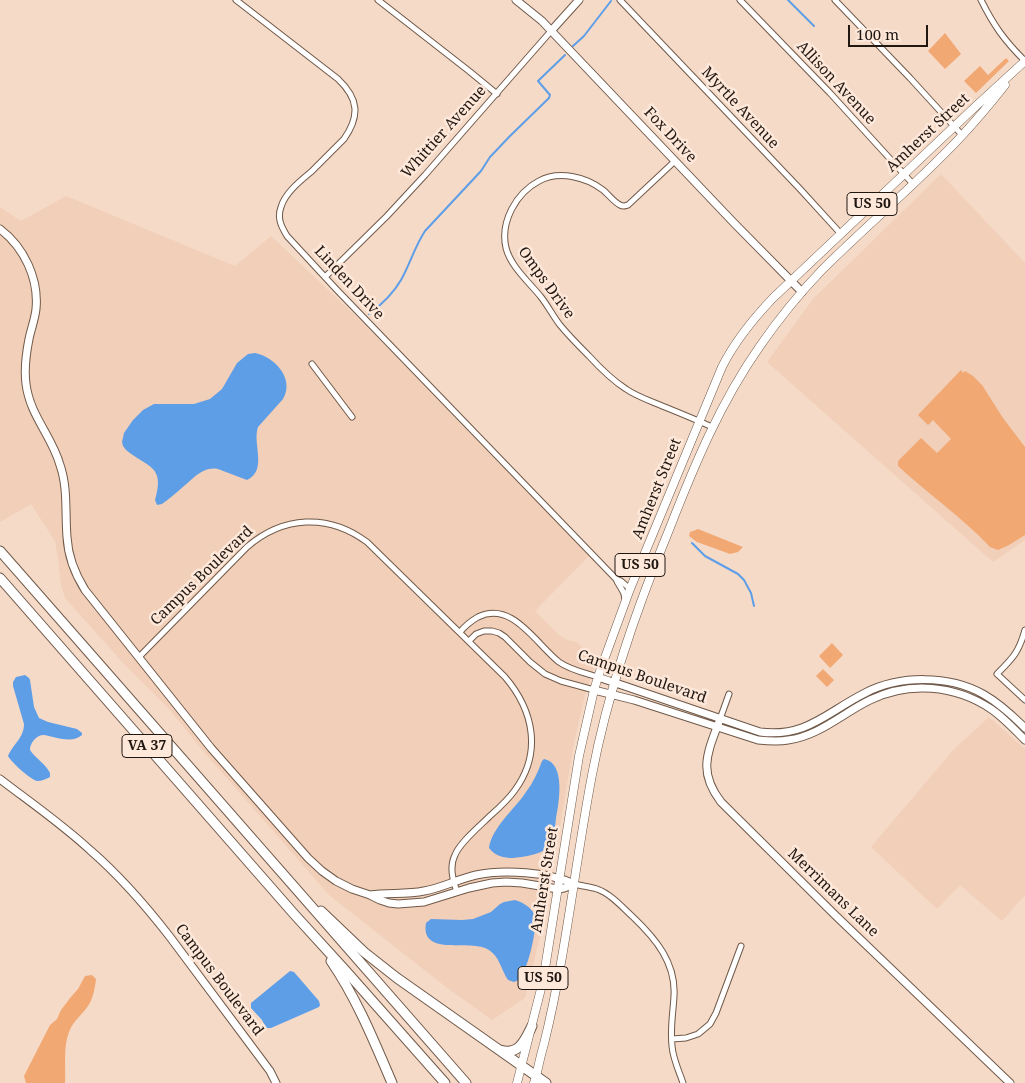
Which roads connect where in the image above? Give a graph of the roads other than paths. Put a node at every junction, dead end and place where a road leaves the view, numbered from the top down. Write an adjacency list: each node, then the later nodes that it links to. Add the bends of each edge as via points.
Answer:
1 (236, 0): 22 (street, Linden Drive, via 338,79 354,103 355,118 349,132 287,196 279,212 280,223 287,236)
2 (378, 0): 11 (street)
3 (516, 0): 9 (main road, Fox Drive)
4 (579, 0): 9 (main road, Whittier Avenue)
5 (620, 0): 20 (street, Myrtle Avenue)
6 (740, 0): 17 (street, Allison Avenue)
7 (835, 0): 12 (street)
8 (981, 0): 10 (street, via 993,24)
9 (551, 31): 11 (street, Whittier Avenue); 15 (main road, Fox Drive)
10 (1024, 62): 12 (main road, Amherst Street / US 50); 13 (main road, Amherst Street / US 50)
11 (497, 94): 22 (street, Whittier Avenue)
12 (954, 127): 13 (street); 14 (main road, Amherst Street / US 50)
13 (962, 135): 16 (main road, Amherst Street / US 50)
14 (934, 146): 16 (main road, via 925,159); 17 (main road, Amherst Street / US 50)
15 (675, 160): 23 (main road, Fox Drive); 27 (street, Omps Drive, via 625,206 581,178 546,178 532,185 517,199 506,225 505,240 513,262 560,324 604,372 636,395)
16 (929, 169): 18 (main road, Amherst Street / US 50)
17 (904, 174): 18 (street, Allison Avenue); 20 (main road, Amherst Street / US 50)
18 (913, 184): 21 (main road, Amherst Street / US 50)
19 (0, 229): 40 (main road, via 25,258 35,287 36,310 26,358 26,386 34,413 61,468 66,497 67,538 73,565 85,590)
20 (841, 234): 21 (main road, via 845,240); 23 (main road, Amherst Street / US 50)
21 (830, 263): 24 (main road, Amherst Street / US 50)
22 (325, 277): 32 (street, Linden Drive)
23 (790, 281): 24 (main road, Fox Drive); 27 (main road, Amherst Street / US 50, via 740,337 722,367)
24 (802, 292): 28 (main road, Amherst Street / US 50, via 742,372)
25 (312, 364): 26 (street)
26 (352, 417)
27 (699, 421): 28 (street, Omps Drive); 30 (main road, Amherst Street / US 50)
28 (712, 427): 34 (main road, Amherst Street / US 50)
29 (0, 551): 52 (highway, VA 37)
30 (637, 573): 33 (main road, Amherst Street / US 50); 34 (main road, via 636,587)
31 (0, 578): 59 (highway, VA 37)
32 (616, 579): 33 (street, Linden Drive); 35 (street, Linden Drive, via 624,591)
33 (630, 589): 35 (main road, Amherst Street / US 50); 36 (main road, via 636,600)
34 (642, 598): 36 (main road, Amherst Street / US 50)
35 (626, 602): 41 (main road, Amherst Street / US 50)
36 (632, 624): 42 (main road, Amherst Street / US 50)
37 (1025, 630): 46 (street, via 1017,652 997,674)
38 (460, 632): 39 (street, Campus Boulevard); 40 (street, Campus Boulevard, via 362,538 332,524 301,522 273,530 253,542); 41 (street, Campus Boulevard, via 480,616 506,616 519,623 564,665)
39 (469, 641): 43 (street, Campus Boulevard, via 484,631 499,633 545,674); 54 (street, Campus Boulevard, via 517,692 529,718 532,740 526,769 515,790 455,854 451,869)
40 (139, 657): 58 (main road, via 211,748 308,858 336,881)
41 (598, 677): 42 (main road, Campus Boulevard); 43 (main road, Amherst Street / US 50)
42 (614, 682): 44 (main road, Amherst Street / US 50); 47 (main road, Campus Boulevard)
43 (594, 690): 44 (main road, Campus Boulevard); 53 (main road, Amherst Street / US 50, via 579,756)
44 (610, 694): 48 (main road, Campus Boulevard); 55 (main road, Amherst Street / US 50)
45 (729, 694): 47 (street, Merrimans Lane)
46 (1025, 700)
47 (720, 718): 48 (main road, Merrimans Lane); 49 (main road, Campus Boulevard, via 760,732 790,732 804,728 882,686 927,680 966,686 982,693)
48 (717, 728): 50 (main road, Campus Boulevard, via 758,740 790,740 827,726 888,693 939,688 976,700); 73 (main road, Merrimans Lane, via 706,771 721,802)
49 (1025, 728)
50 (1025, 740)
51 (0, 779): 66 (main road, Campus Boulevard, via 85,844 125,884 170,937)
52 (282, 872): 63 (highway, via 377,963); 69 (highway, VA 37)
53 (559, 878): 54 (main road, via 502,872); 55 (main road); 56 (main road, Amherst Street / US 50)
54 (454, 882): 57 (street, Campus Boulevard); 58 (main road, via 411,894)
55 (574, 884): 56 (main road); 62 (street, via 608,894 660,946 674,983); 65 (main road, Amherst Street / US 50, via 563,955)
56 (558, 889): 57 (main road, via 506,882 483,884); 61 (main road, Amherst Street / US 50)
57 (457, 892): 58 (main road, via 424,902 398,904)
58 (370, 895)
59 (294, 914): 67 (highway, via 347,985); 68 (highway, VA 37)
60 (741, 946): 62 (street, via 710,1024 698,1034)
61 (532, 1026): 63 (highway, via 514,1051); 64 (main road, Amherst Street / US 50)
62 (672, 1039): 72 (street)
63 (495, 1048): 64 (highway)
64 (521, 1066): 65 (highway); 70 (main road, US 50)
65 (535, 1080): 71 (highway)
66 (276, 1083)
67 (392, 1083)
68 (445, 1083)
69 (466, 1083)
70 (516, 1083)
71 (546, 1083)
72 (683, 1083)
73 (1010, 1083)

